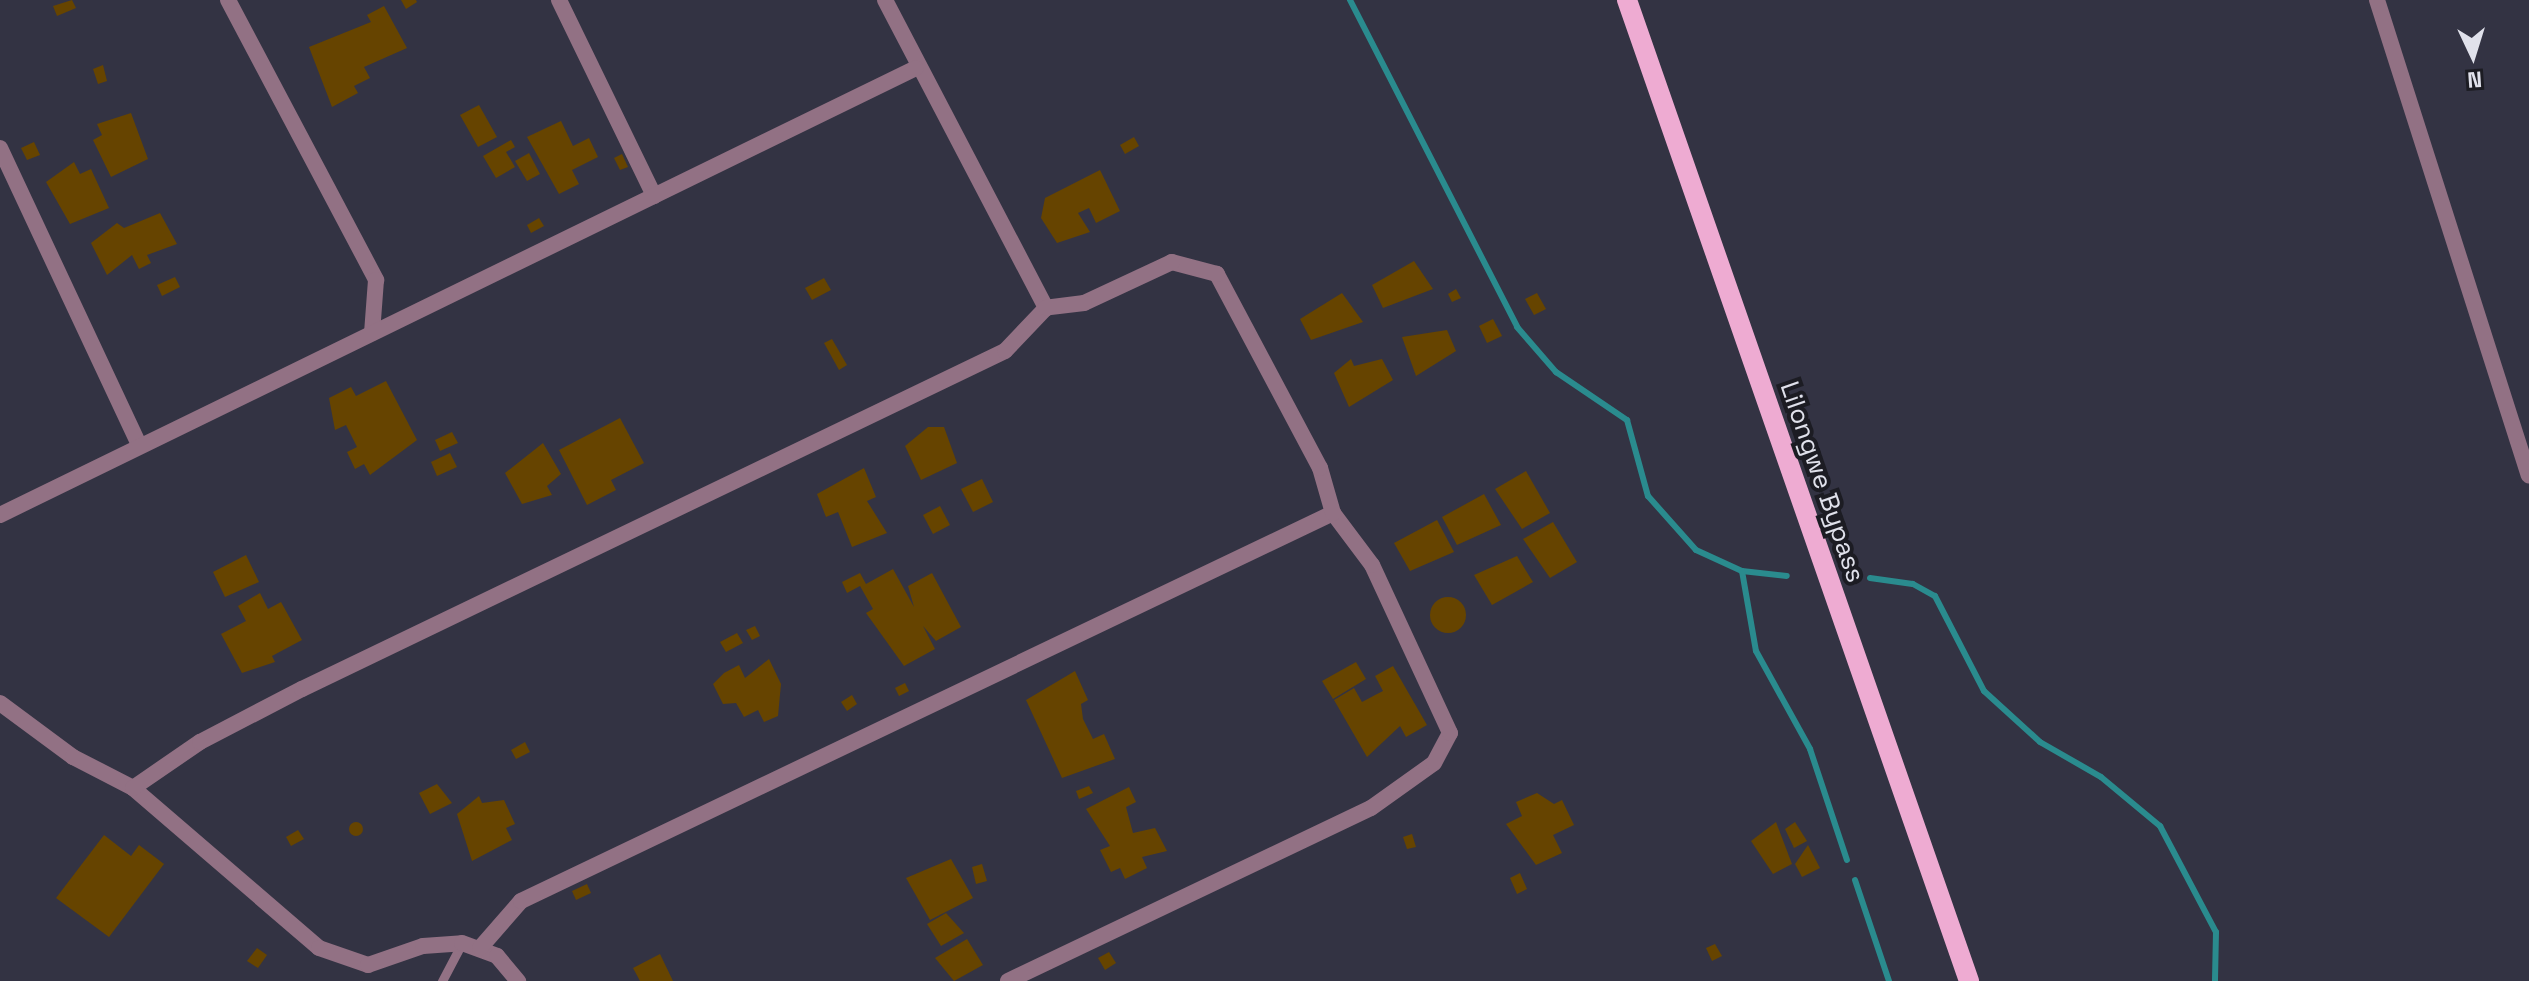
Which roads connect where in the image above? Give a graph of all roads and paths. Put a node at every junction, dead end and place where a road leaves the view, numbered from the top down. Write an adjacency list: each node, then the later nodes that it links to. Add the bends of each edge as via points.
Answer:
1 (228, 0): 10 (street, via 376,280)
2 (559, 0): 8 (street)
3 (885, 0): 6 (street)
4 (1627, 0): 24 (main road, Lilongwe Bypass)
5 (2377, 0): 12 (street)
6 (916, 68): 8 (street); 9 (street)
7 (0, 148): 11 (street)
8 (654, 196): 10 (street)
9 (1046, 308): 13 (street, via 1084,303 1172,262 1217,274 1320,468); 16 (street, via 1005,351 302,689 200,742)
10 (372, 333): 11 (street)
11 (138, 443): 14 (street)
12 (2529, 475)
13 (1333, 513): 18 (street, via 521,901); 23 (street, via 1372,565 1450,733 1449,746 1371,808)
14 (0, 515)
15 (0, 703): 16 (street, via 73,757)
16 (133, 788): 19 (street, via 294,930 349,963)
17 (462, 943): 18 (street); 19 (street, via 423,946); 21 (lane)
18 (480, 948): 22 (street)
19 (382, 963): 20 (street)
20 (367, 981)
21 (442, 981)
22 (518, 981)
23 (1008, 981)
24 (1969, 981)

